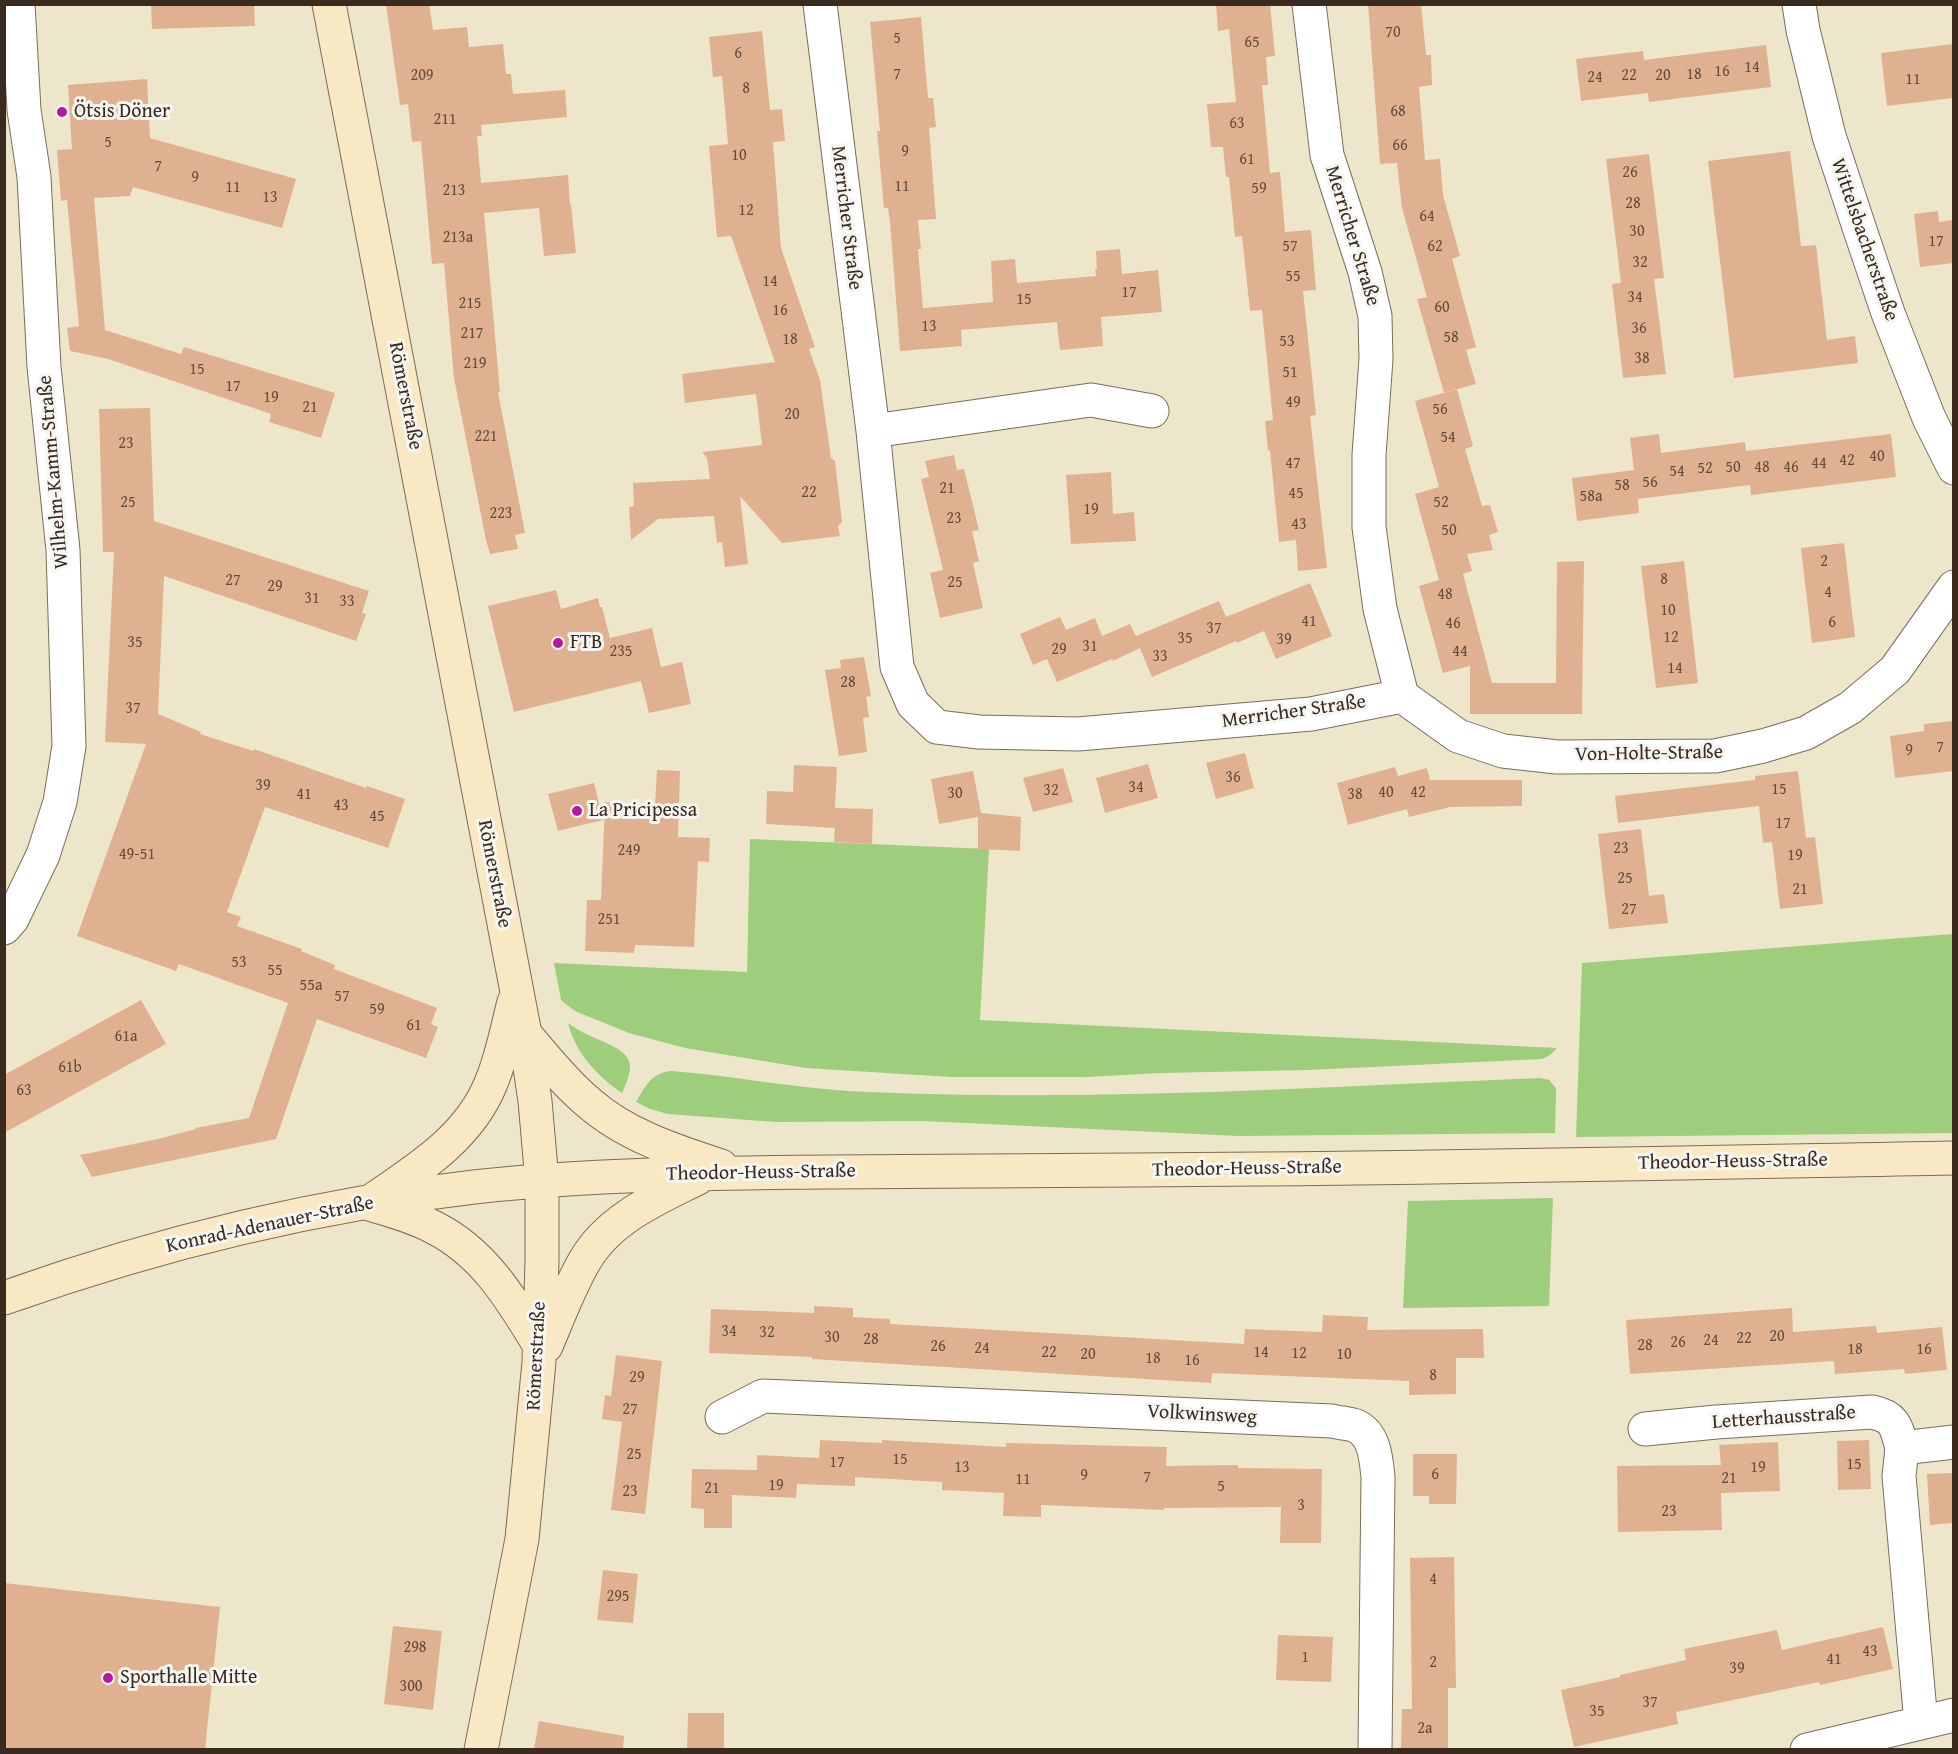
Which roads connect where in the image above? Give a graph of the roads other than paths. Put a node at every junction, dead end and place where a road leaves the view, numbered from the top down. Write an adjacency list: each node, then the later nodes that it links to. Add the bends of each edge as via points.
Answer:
1 (18, 4): 6 (street, Wilhelm-Kamm-Straße)
2 (329, 4): 13 (main road, Römerstraße)
3 (820, 4): 8 (street, Merricher Straße)
4 (1309, 4): 11 (street, Merricher Straße, via 1327,155 1376,316 1368,455 1369,527 1380,609)
5 (1799, 4): 9 (street, Wittelsbacherstraße, via 1829,136 1859,227 1888,313)
6 (14, 111): 12 (street, Wilhelm-Kamm-Straße, via 34,177 44,368 63,550 69,746 60,802 43,855)
7 (1152, 411): 8 (street, via 1091,400)
8 (873, 431): 11 (street, Merricher Straße, via 897,667 913,704 937,727 1078,734 1311,714)
9 (1953, 468)
10 (1953, 587): 11 (street, Von-Holte-Straße, via 1895,670 1850,708 1806,733 1714,756 1557,757 1503,751 1458,736)
11 (1402, 696)
12 (4, 928)
13 (516, 990): 14 (main road, Römerstraße); 19 (main road, via 491,1083 470,1121 439,1152)
14 (525, 1034): 16 (main road, via 570,1086 611,1120 661,1144); 18 (main road, Römerstraße)
15 (1953, 1158): 16 (main road, Theodor-Heuss-Straße)
16 (740, 1173): 17 (main road, Theodor-Heuss-Straße)
17 (706, 1174): 18 (main road, Theodor-Heuss-Straße); 21 (main road, via 633,1213 598,1242 584,1261)
18 (542, 1181): 19 (main road, Konrad-Adenauer-Straße); 21 (main road, Römerstraße)
19 (368, 1203): 20 (main road, Konrad-Adenauer-Straße, via 233,1229 71,1274); 21 (main road, via 433,1227 464,1246 504,1289)
20 (4, 1298)
21 (539, 1354): 28 (main road, Römerstraße, via 522,1539)
22 (722, 1417): 29 (street, Volkwinsweg, via 763,1396 1332,1421 1357,1426 1370,1438 1378,1477)
23 (1645, 1430): 25 (street, Letterhausstraße, via 1872,1412 1886,1415 1895,1425)
24 (1953, 1442): 25 (street)
25 (1902, 1448): 27 (street, Letterhausstraße, via 1899,1476)
26 (1953, 1715): 27 (street)
27 (1921, 1723): 30 (street)
28 (481, 1749)
29 (1375, 1749)
30 (1807, 1749)

